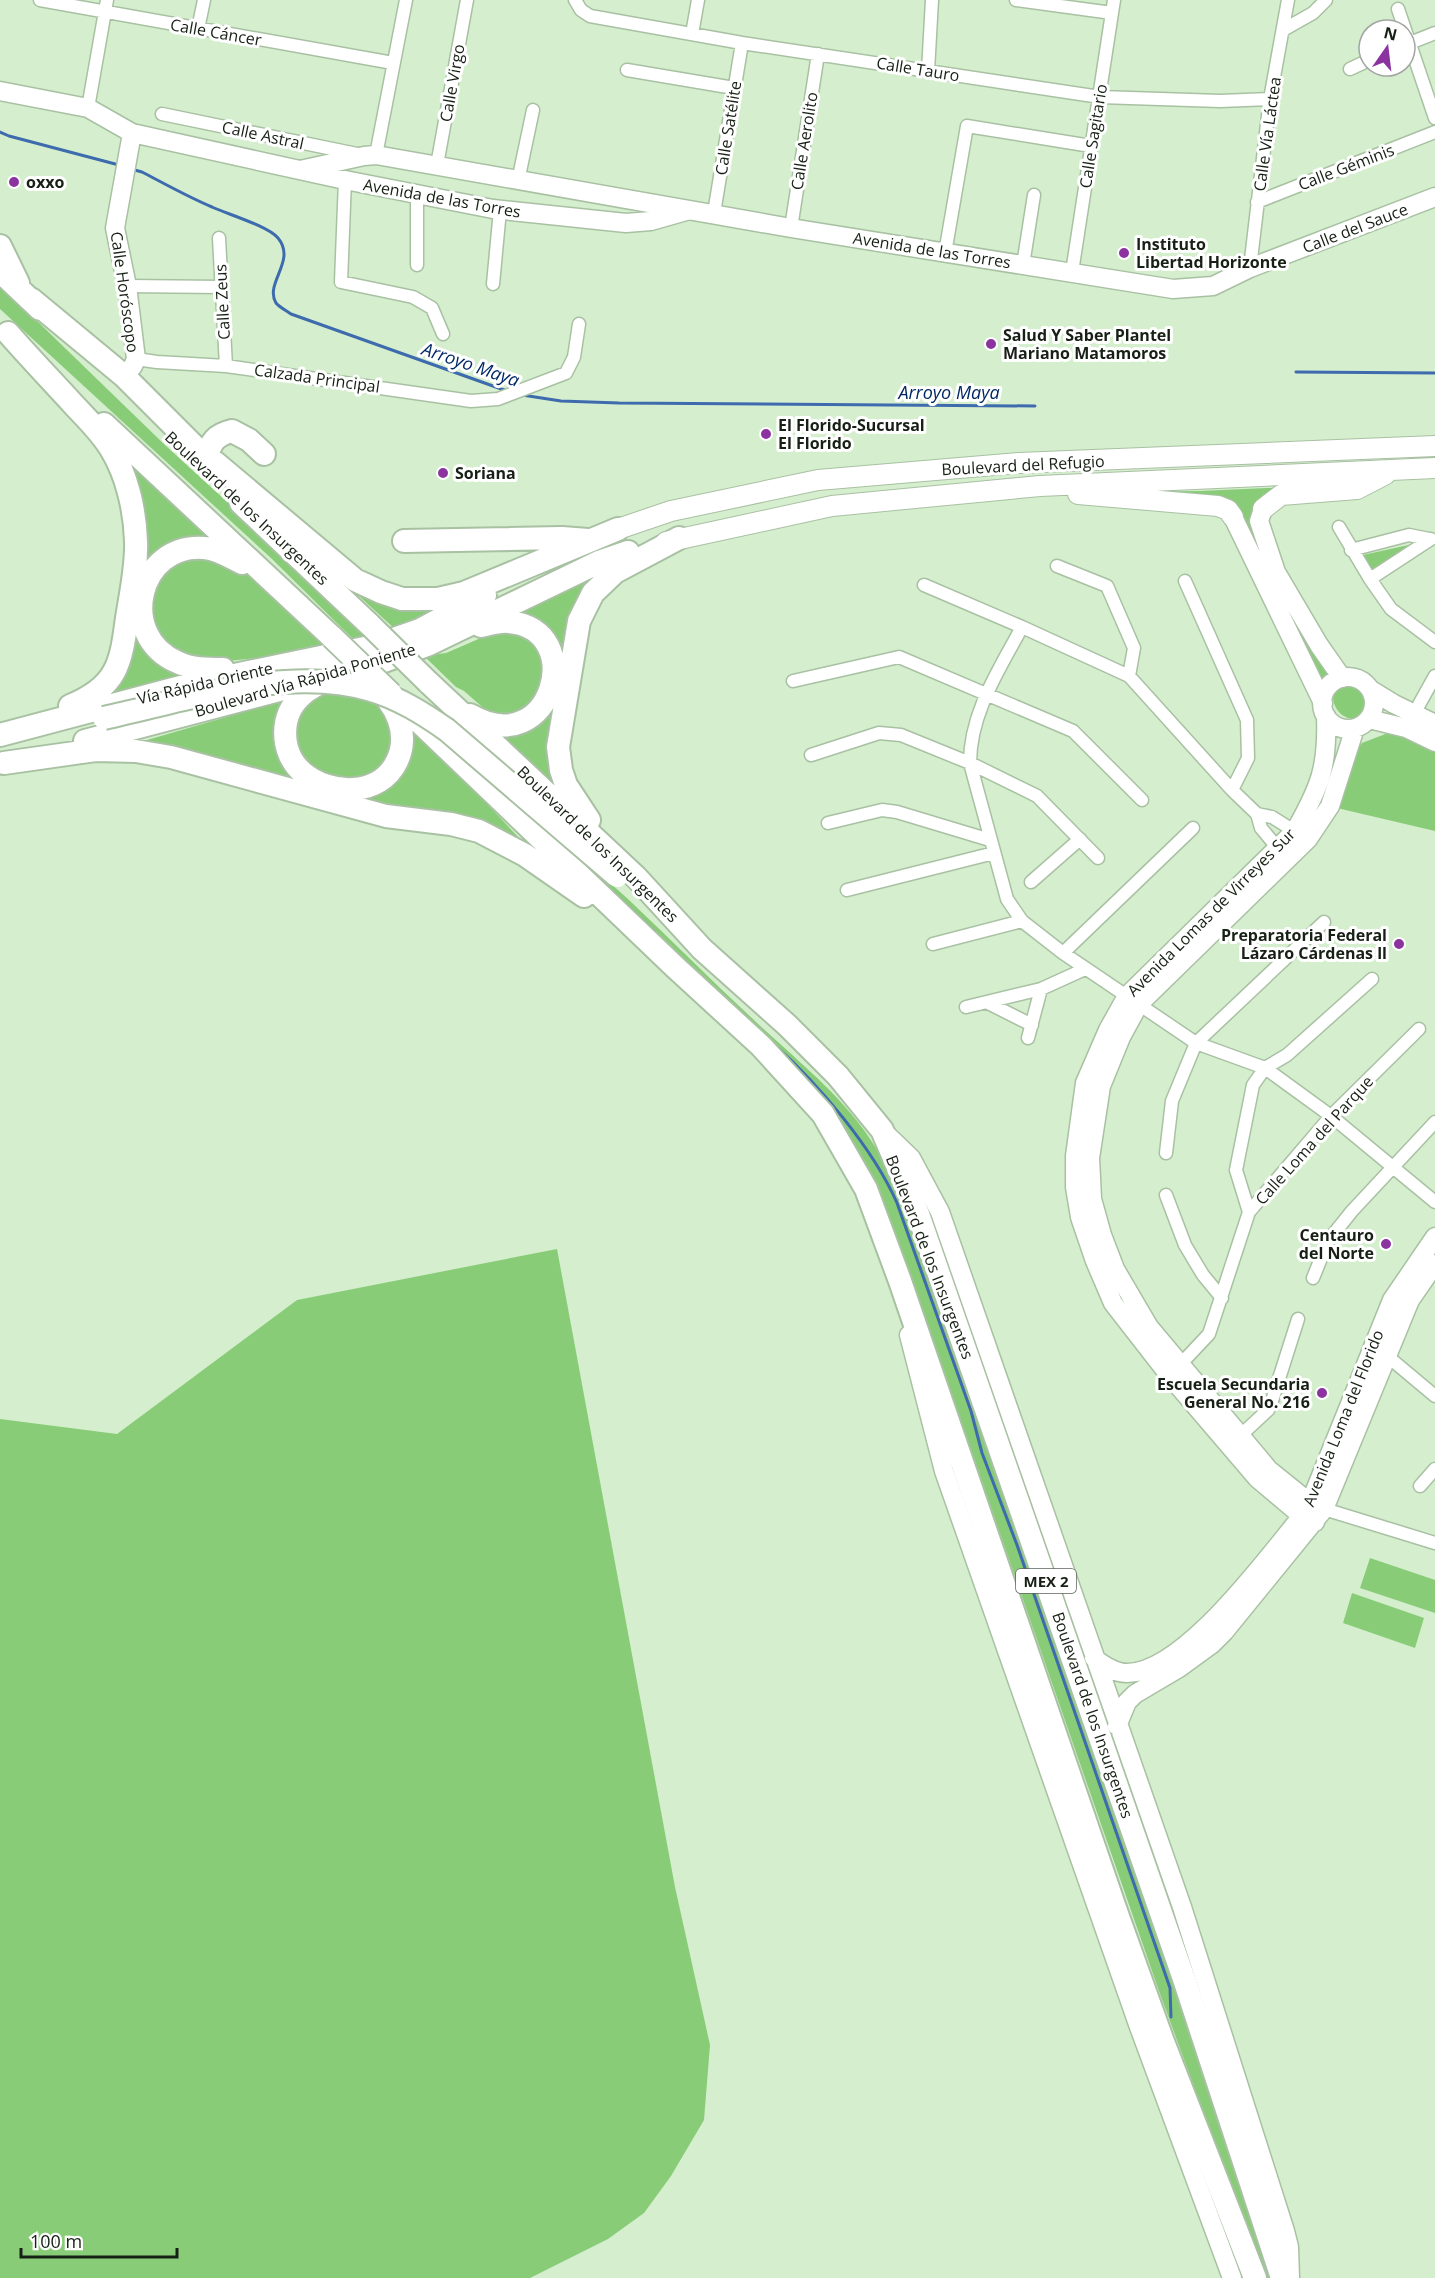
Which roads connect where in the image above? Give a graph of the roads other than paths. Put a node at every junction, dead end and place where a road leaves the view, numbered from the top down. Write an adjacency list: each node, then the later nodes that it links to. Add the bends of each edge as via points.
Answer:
1 (40, 0): 11 (street, Calle Cáncer)
2 (204, 0): 15 (street)
3 (406, 0): 22 (street)
4 (467, 0): 40 (street, Calle Virgo)
5 (575, 0): 18 (street, Calle Tauro, via 590,16)
6 (698, 0): 18 (street)
7 (932, 0): 27 (street)
8 (1016, 0): 12 (street)
9 (1288, 0): 16 (street, Calle Vía Láctea)
10 (1326, 0): 16 (street, via 1313,13)
11 (106, 6): 15 (street, Calle Cáncer); 32 (street)
12 (1113, 6): 30 (street, Calle Sagitario)
13 (1398, 9): 14 (street)
14 (1400, 18)
15 (198, 29): 22 (street, Calle Cáncer)
16 (1283, 30): 31 (street, Calle Vía Láctea)
17 (1435, 33): 19 (street)
18 (692, 34): 20 (street, Calle Tauro)
19 (1417, 40)
20 (742, 43): 21 (street, Calle Tauro); 28 (street, Calle Satélite)
21 (818, 54): 27 (street, Calle Tauro); 52 (street, Calle Aerolito)
22 (393, 63): 39 (street)
23 (1357, 66): 24 (street)
24 (1350, 69)
25 (627, 70): 28 (street)
26 (1417, 70): 35 (street)
27 (928, 71): 30 (street, Calle Tauro)
28 (734, 88): 51 (street, Calle Satélite)
29 (0, 91): 32 (street, Avenida de las Torres)
30 (1100, 96): 31 (street, Calle Tauro); 38 (street, Calle Sagitario)
31 (1270, 99): 48 (street, Calle Vía Láctea)
32 (88, 108): 37 (street, Avenida de las Torres)
33 (533, 110): 44 (street)
34 (162, 114): 39 (street, Calle Astral)
35 (1435, 118)
36 (1435, 132): 48 (street, Calle Géminis)
37 (130, 141): 41 (street, Avenida de las Torres); 62 (street, Calle Horóscopo, via 115,228)
38 (1091, 146): 55 (street, via 967,126); 60 (street, Calle Sagitario)
39 (370, 156): 40 (street, Avenida de las Torres); 41 (street, Avenida de las Torres)
40 (436, 165): 42 (street, Avenida de las Torres)
41 (300, 170): 43 (street, Avenida de las Torres)
42 (500, 177): 44 (street, Avenida de las Torres); 49 (street, via 501,195)
43 (345, 180): 45 (street, Avenida de las Torres); 68 (street, via 341,282 413,297 432,308)
44 (518, 181): 50 (street, Avenida de las Torres)
45 (417, 194): 49 (street, Avenida de las Torres); 56 (street)
46 (1034, 195): 57 (street)
47 (1435, 197): 58 (street, Calle del Sauce)
48 (1257, 202): 58 (street, Calle Vía Láctea)
49 (496, 209): 50 (street, Avenida de las Torres, via 634,223); 61 (street)
50 (691, 209): 51 (street, Avenida de las Torres)
51 (714, 213): 52 (street, Avenida de las Torres)
52 (791, 228): 55 (street, Avenida de las Torres)
53 (219, 238): 63 (street, Calle Zeus)
54 (0, 246): 65 (highway)
55 (945, 253): 57 (street, Avenida de las Torres)
56 (417, 265)
57 (1023, 265): 60 (street, Avenida de las Torres)
58 (1250, 268): 64 (street, Calle del Sauce, via 1214,286)
59 (0, 270): 65 (highway, Boulevard de los Insurgentes)
60 (1072, 272): 64 (street, Avenida de las Torres)
61 (493, 284)
62 (127, 285): 63 (street); 70 (street, Calle Horóscopo)
63 (221, 287): 69 (street, Calle Zeus)
64 (1173, 289)
65 (26, 295): 70 (highway); 104 (highway, Boulevard de los Insurgentes, bridge)
66 (579, 324): 69 (street, Calzada Principal, via 574,357 566,373 498,399 471,401)
67 (4, 330): 90 (highway); 110 (highway, via 111,450 132,506 136,549 121,656 110,681 88,699)
68 (443, 334)
69 (226, 366): 70 (street, Calzada Principal, via 157,362)
70 (130, 367): 73 (highway)
71 (1435, 446): 80 (main road, Boulevard del Refugio, via 1019,463 818,480 712,501)
72 (264, 454): 73 (highway, via 232,431 212,441)
73 (206, 458): 85 (highway, via 355,580 395,597 428,600 464,593)
74 (1435, 468): 75 (main road, Boulevard del Refugio)
75 (1392, 471): 76 (main road, Boulevard del Refugio); 77 (main road, via 1357,489 1281,495)
76 (1040, 486): 78 (main road, via 1085,496 1218,506); 81 (main road, Boulevard del Refugio, via 832,506)
77 (1263, 509): 100 (street, via 1259,521 1276,572)
78 (1233, 517): 106 (street)
79 (1339, 527): 86 (street)
80 (618, 529): 83 (highway)
81 (679, 538): 87 (main road, Boulevard del Refugio); 126 (highway, via 615,572 587,602 576,631 559,736 559,758 566,785)
82 (1432, 538): 86 (street, via 1409,535); 89 (street)
83 (592, 540): 84 (highway); 85 (highway)
84 (404, 541)
85 (569, 550): 96 (highway, Vía Rápida Oriente, via 420,630 351,652)
86 (1352, 550): 89 (street)
87 (628, 552): 94 (highway, Boulevard Vía Rápida Poniente, via 599,562)
88 (1057, 566): 98 (street, via 1107,586 1134,648)
89 (1370, 579): 95 (street, via 1391,609)
90 (272, 580): 96 (highway, via 223,553 195,548 179,551 163,561 148,577 142,594 145,628 167,657 195,667); 105 (highway, bridge, via 373,677)
91 (1185, 581): 115 (street, via 1246,720 1248,758)
92 (924, 585): 93 (street)
93 (1022, 627): 98 (street); 103 (street)
94 (462, 630): 97 (highway, Boulevard Vía Rápida Poniente); 104 (highway, via 506,622 530,629 551,654 553,683 538,711 508,724 478,719)
95 (1433, 638)
96 (260, 670): 110 (highway, Vía Rápida Oriente)
97 (351, 670): 105 (highway, via 307,691 291,709 285,739 291,758 301,770 318,782 346,790 378,783 394,766 400,752); 113 (highway, Boulevard Vía Rápida Poniente)
98 (1129, 676): 115 (street)
99 (1435, 676): 107 (street)
100 (1342, 678): 102 (street, via 1359,679); 106 (street, via 1326,690)
101 (793, 681): 103 (street, via 899,657)
102 (1371, 690): 107 (street); 108 (street, via 1374,705)
103 (987, 693): 114 (street, via 975,723); 116 (street, via 1073,731)
104 (447, 699): 126 (highway, Boulevard de los Insurgentes)
105 (398, 707): 133 (highway)
106 (1324, 709): 108 (street, via 1339,727); 120 (street, Avenida Lomas de Virreyes Sur, via 1327,746 1322,777)
107 (1410, 721): 108 (street); 109 (street); 111 (street)
108 (1362, 723): 120 (street, Avenida Lomas de Virreyes Sur, via 1330,806)
109 (1435, 724)
110 (0, 735)
111 (1435, 742)
112 (810, 754): 114 (street, via 879,733 901,735)
113 (1, 756): 126 (highway, bridge, via 104,718 217,693 276,683 328,682 370,690 418,711 447,730); 133 (highway, via 136,751 386,816 479,831 567,883)
114 (970, 763): 121 (street, via 1037,796); 122 (street)
115 (1232, 790): 117 (street)
116 (1142, 800)
117 (1257, 814): 120 (street, via 1272,817); 124 (street, via 1261,828)
118 (828, 823): 122 (street, via 882,810)
119 (1193, 828): 132 (street)
120 (1301, 835): 124 (street, Avenida Lomas de Virreyes Sur)
121 (1080, 839): 125 (street); 127 (street)
122 (990, 840): 123 (street)
123 (994, 853): 128 (street); 129 (street, via 1007,899)
124 (1283, 854): 137 (street, Avenida Lomas de Virreyes Sur)
125 (1098, 858)
126 (627, 877): 147 (highway, Boulevard de los Insurgentes / MEX 2, via 796,1033)
127 (1031, 882)
128 (847, 891)
129 (1022, 921): 131 (street); 132 (street)
130 (1324, 922): 143 (street)
131 (933, 944)
132 (1063, 953): 134 (street)
133 (675, 967): 156 (highway, MEX 2, via 761,1046 823,1114 866,1190)
134 (1085, 969): 136 (street); 137 (street)
135 (1372, 979): 144 (street, via 1287,1055)
136 (1041, 989): 138 (street); 140 (street)
137 (1133, 1000): 143 (street); 160 (street, Avenida Lomas de Virreyes Sur, via 1108,1030 1085,1083 1075,1186 1080,1217 1113,1303)
138 (988, 1003): 139 (street); 140 (street)
139 (966, 1007)
140 (1032, 1025): 142 (street)
141 (1419, 1029): 145 (street, Calle Loma del Parque)
142 (1028, 1038)
143 (1196, 1043): 144 (street); 148 (street, via 1172,1101)
144 (1265, 1068): 145 (street); 152 (street, via 1253,1085 1236,1170)
145 (1331, 1116): 149 (street); 152 (street, Calle Loma del Parque)
146 (1435, 1122): 149 (street)
147 (882, 1130): 168 (street, via 911,1158 940,1212); 170 (highway, Boulevard de los Insurgentes / MEX 2, via 918,1214)
148 (1166, 1153)
149 (1393, 1168): 151 (street); 155 (street, via 1328,1240)
150 (1166, 1196): 157 (street, via 1185,1245)
151 (1435, 1202)
152 (1250, 1212): 157 (street, Calle Loma del Parque)
153 (1435, 1237): 165 (street, Avenida Loma del Florido, via 1392,1300)
154 (1435, 1264): 159 (street, Avenida Loma del Florido, via 1410,1300)
155 (1313, 1278)
156 (900, 1281): 171 (street, via 918,1373 944,1471 1131,2007); 172 (highway, MEX 2, via 1116,1911)
157 (1222, 1298): 160 (street, Calle Loma del Parque, via 1209,1334)
158 (1298, 1319): 162 (street, via 1271,1404)
159 (1386, 1355): 161 (street); 165 (street, Avenida Loma del Florido)
160 (1175, 1370): 162 (street, Avenida Lomas de Virreyes Sur); 165 (street, Avenida Lomas de Virreyes Sur, via 1257,1478)
161 (1435, 1396)
162 (1240, 1435): 165 (street, Avenida Lomas de Virreyes Sur, via 1269,1470)
163 (1435, 1469): 164 (street)
164 (1420, 1486)
165 (1313, 1512): 166 (street, Avenida Lomas de Virreyes Sur); 167 (street, Avenida Loma del Florido)
166 (1435, 1543)
167 (1267, 1570): 168 (street, Avenida Loma del Florido, via 1172,1656 1141,1671 1125,1673); 169 (street, Avenida Loma del Florido, via 1224,1632 1179,1668 1135,1694)
168 (1094, 1658): 169 (street)
169 (1117, 1726): 170 (street, via 1182,1906 1235,2070 1285,2231)
170 (1290, 2275)
171 (1232, 2278)
172 (1255, 2278)

